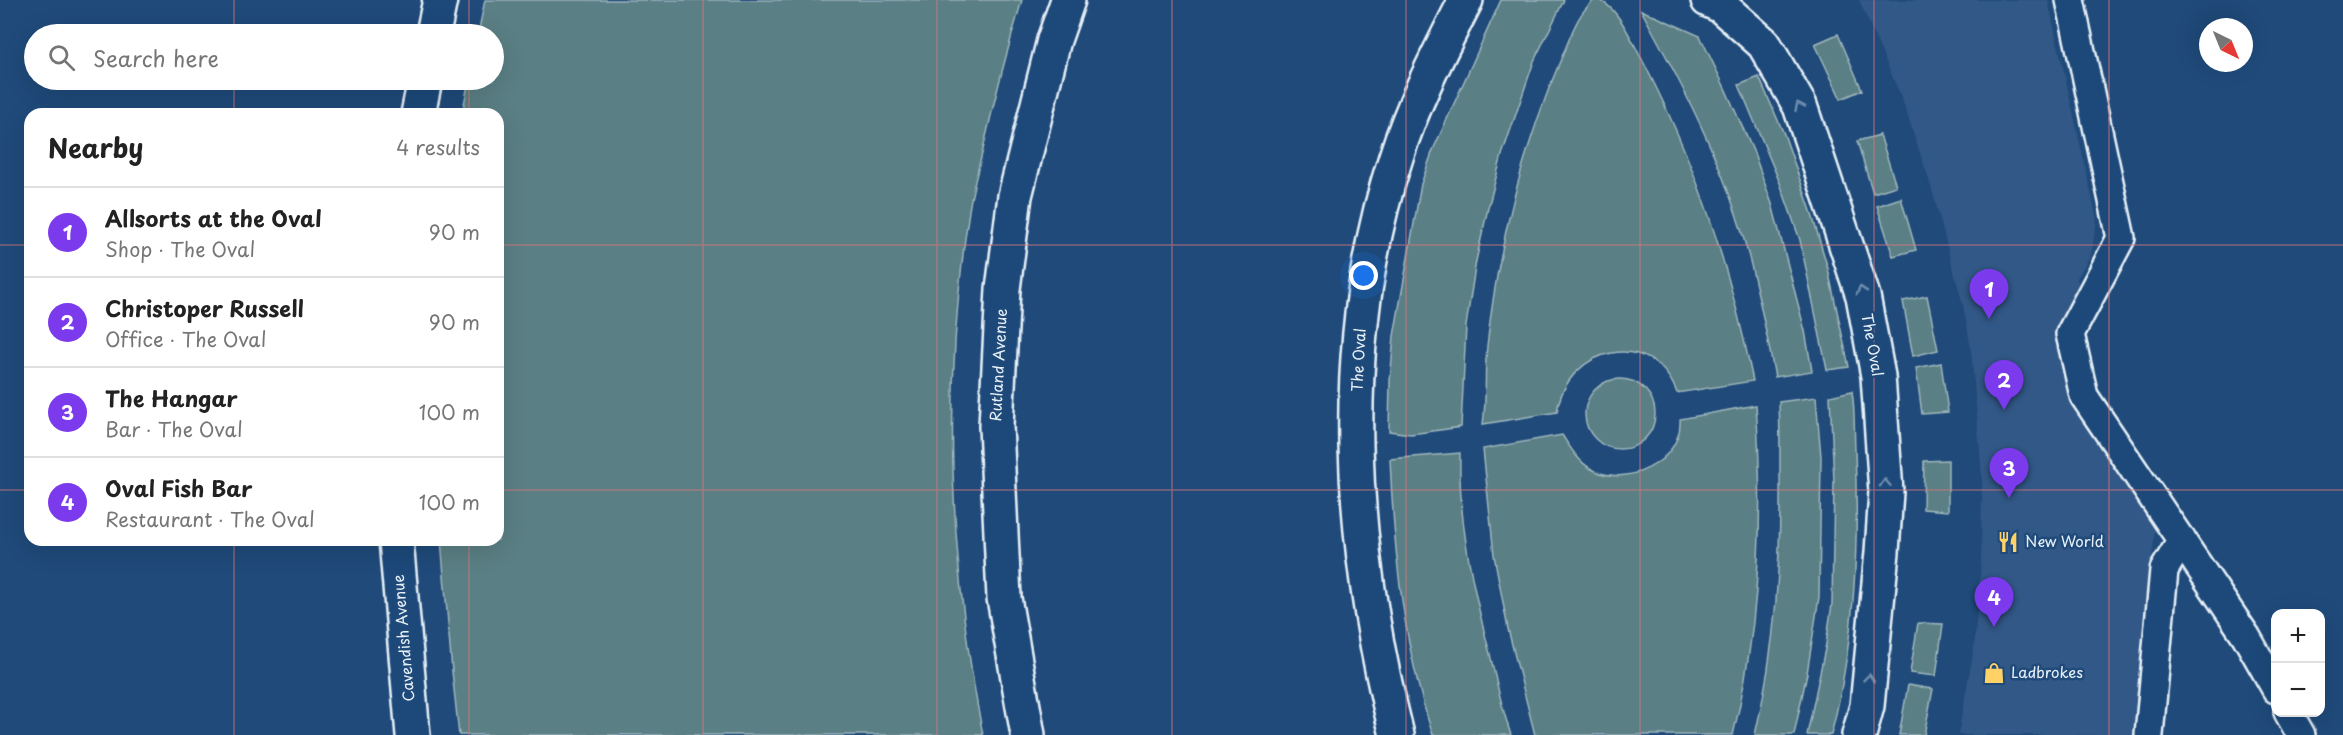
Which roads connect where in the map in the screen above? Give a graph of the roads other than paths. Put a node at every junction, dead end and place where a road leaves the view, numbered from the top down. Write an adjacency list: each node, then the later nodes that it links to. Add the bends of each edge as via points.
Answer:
1 (440, 0): 6 (street)
2 (1068, 0): 14 (street, Rutland Avenue, via 1054,40 1015,196 1003,298 996,426 1004,597)
3 (1466, 0): 15 (street, The Oval, via 1434,63 1396,157 1373,242 1360,323 1356,418 1359,510 1368,595)
4 (1708, 0): 16 (street, The Oval, one-way to 4, via 1867,706 1886,492 1878,376 1863,296 1800,106 1764,44 1721,6)
5 (2070, 0): 9 (lane, via 2121,238 2070,334 2084,396)
6 (435, 24)
7 (423, 90): 8 (street)
8 (419, 108)
9 (2182, 540): 11 (lane); 17 (lane, via 2164,570)
10 (397, 546): 13 (street, Cavendish Avenue)
11 (2271, 680)
12 (2291, 717): 18 (lane)
13 (413, 735)
14 (1028, 735)
15 (1396, 735)
16 (1859, 735)
17 (2149, 735)
18 (2301, 735)

